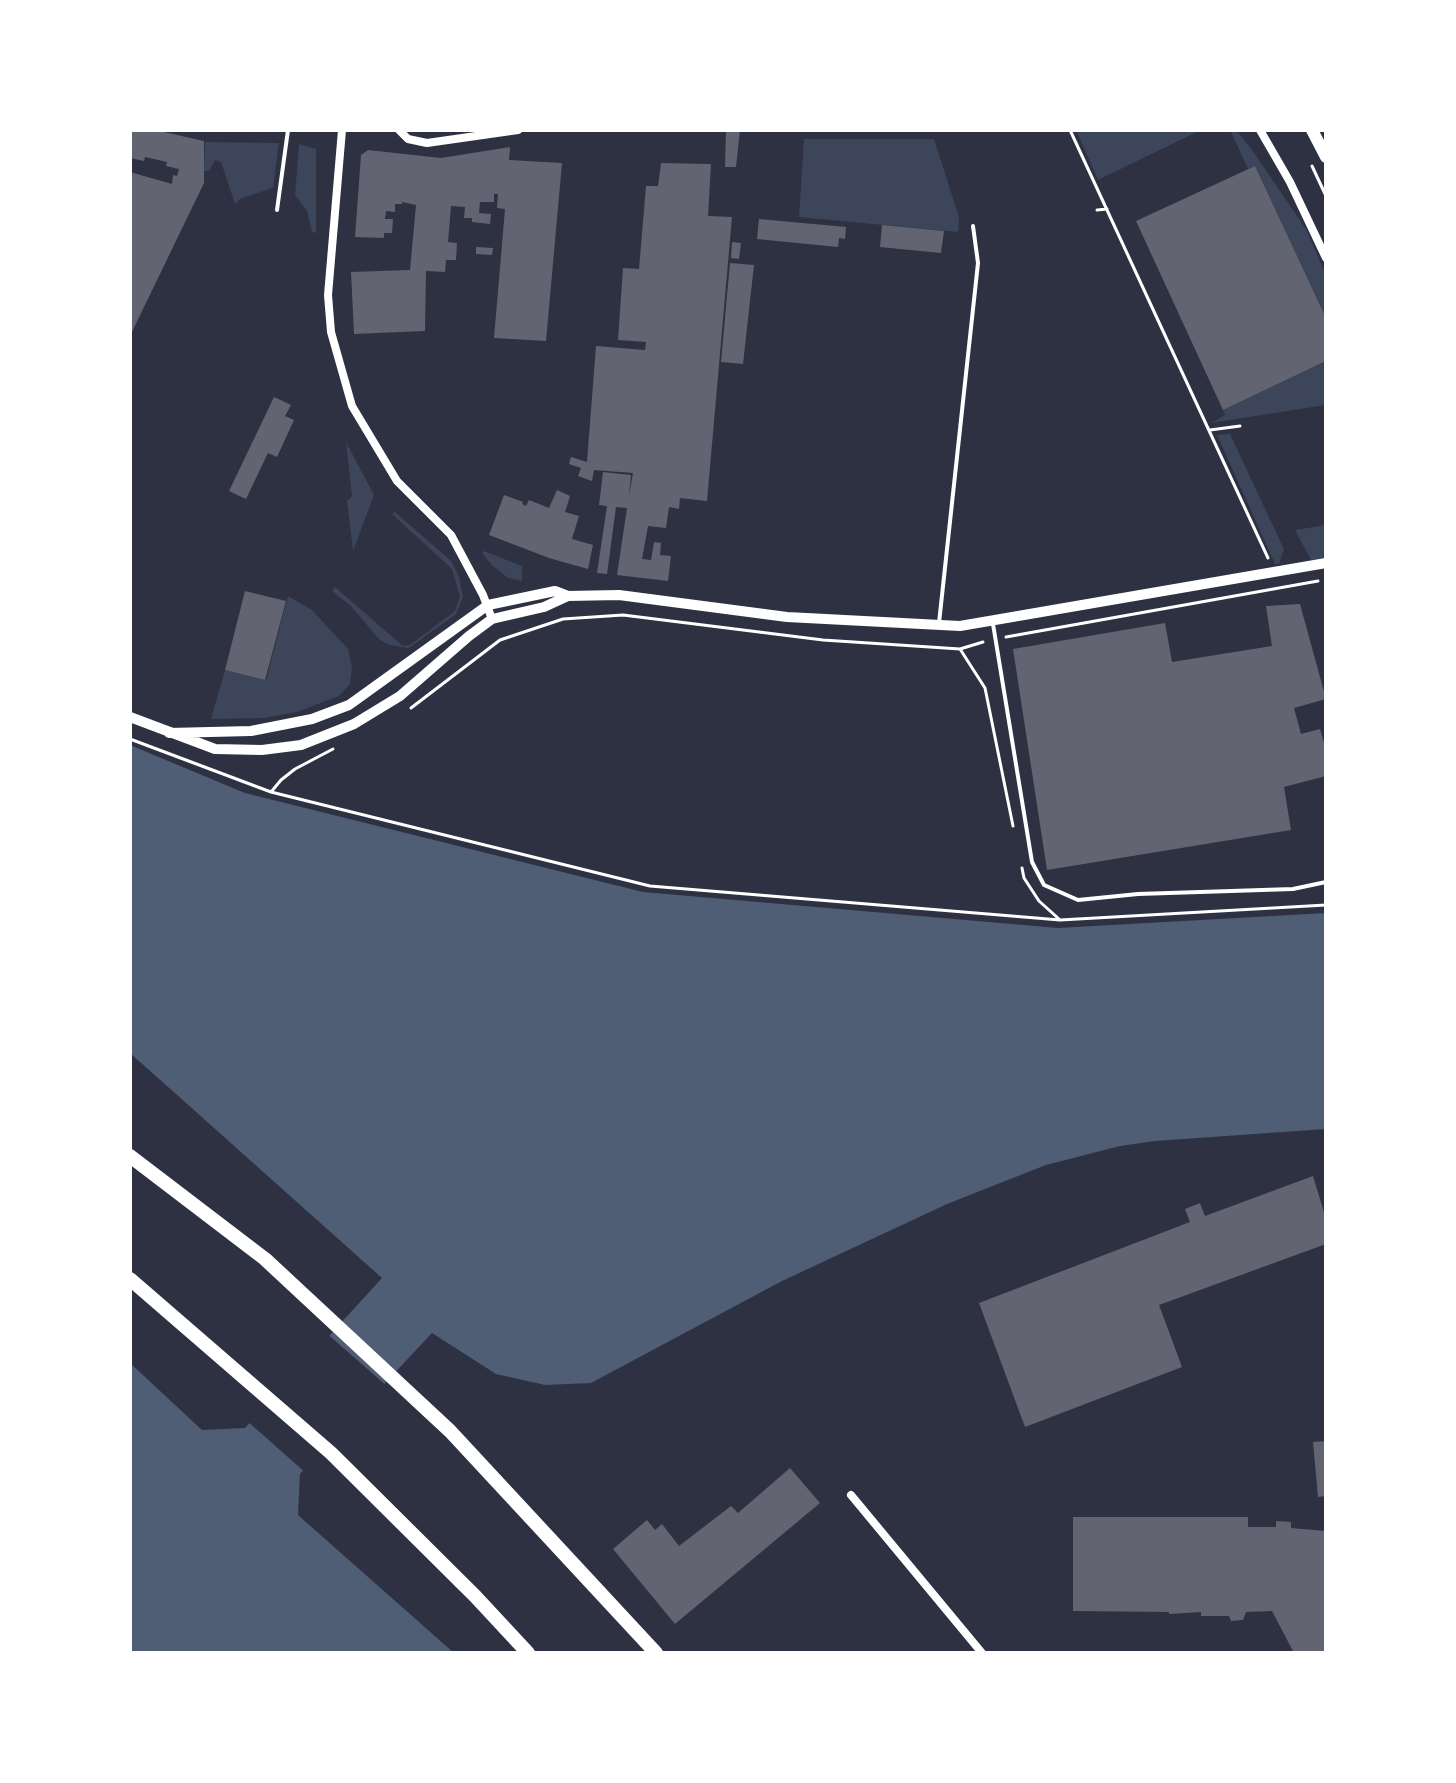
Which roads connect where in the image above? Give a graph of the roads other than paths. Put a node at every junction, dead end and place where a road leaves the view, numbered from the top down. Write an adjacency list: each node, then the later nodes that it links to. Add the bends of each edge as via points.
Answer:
1 (288, 130): 8 (lane)
2 (342, 130): 13 (street, via 328,295 331,332 352,406 397,481 451,535)
3 (399, 130): 4 (street, via 408,139 427,143)
4 (518, 130)
5 (1260, 130): 10 (street)
6 (1312, 130): 7 (main road)
7 (1326, 157)
8 (277, 210)
9 (973, 226): 16 (lane, via 978,263)
10 (1326, 258)
11 (1326, 563): 15 (street)
12 (568, 596): 13 (street, via 555,591); 14 (street); 16 (street, via 619,595 787,617)
13 (488, 605): 14 (street); 18 (street, via 349,705 277,727)
14 (492, 619): 18 (street, via 400,696 354,724 301,745 215,749)
15 (992, 621): 16 (street); 19 (lane, via 1032,862 1044,885 1078,900 1293,889)
16 (939, 625)
17 (130, 717): 18 (street)
18 (169, 733)
19 (1326, 882)
20 (130, 1156): 24 (highway, via 265,1259 450,1431)
21 (130, 1279): 23 (highway, via 331,1453)
22 (851, 1495): 25 (street)
23 (528, 1653)
24 (656, 1653)
25 (982, 1653)

